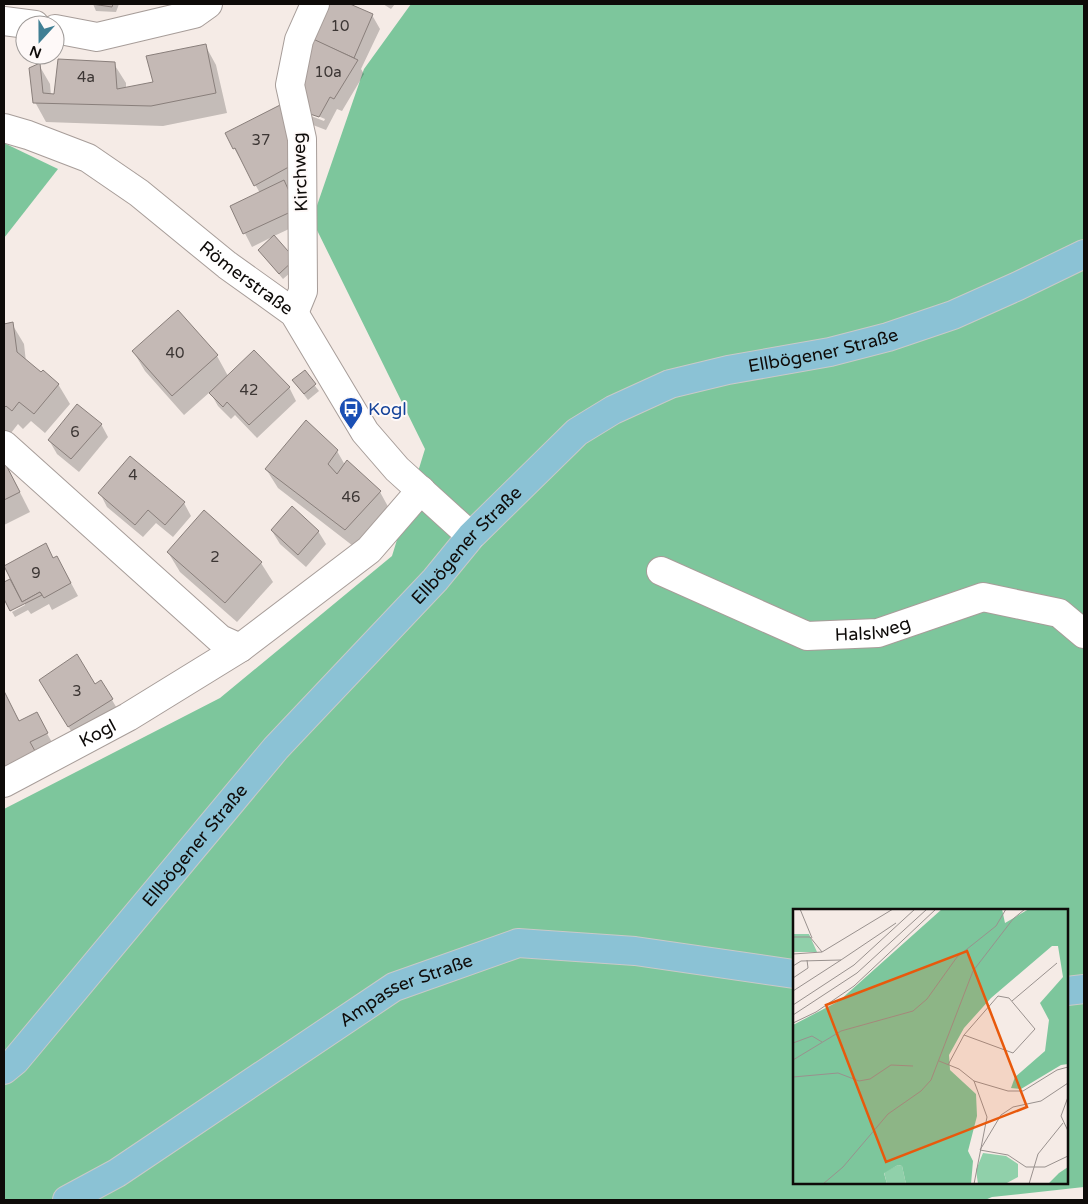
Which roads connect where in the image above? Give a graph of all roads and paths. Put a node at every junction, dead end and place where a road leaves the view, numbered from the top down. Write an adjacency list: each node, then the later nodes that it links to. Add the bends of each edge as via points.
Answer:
1 (208, 4): 3 (street, via 194,14 97,37)
2 (315, 4): 6 (street, Kirchweg, via 299,40 290,85 302,139 303,291)
3 (65, 31)
4 (4, 128): 6 (street, Römerstraße, via 88,158 139,193 227,265)
5 (1084, 254): 9 (main road, Ellbögener Straße, via 952,315 888,337 830,352 696,377 646,394 577,432)
6 (294, 313): 8 (street, Römerstraße, via 365,432 397,469)
7 (4, 445): 12 (street, via 220,639)
8 (421, 490): 9 (street, Römerstraße); 12 (street, Kogl, via 369,550)
9 (471, 536): 17 (main road, Ellbögener Straße, via 435,580 276,748 16,1061)
10 (661, 571): 11 (street, Halslweg, via 807,636 878,633 983,597 1060,614)
11 (1084, 634)
12 (240, 648): 13 (street, Kogl, via 128,717)
13 (4, 783)
14 (793, 974): 18 (main road, Ampasser Straße, via 635,952 518,943 394,987 117,1173)
15 (1084, 989): 16 (main road)
16 (1068, 991)
17 (4, 1070)
18 (67, 1200)

